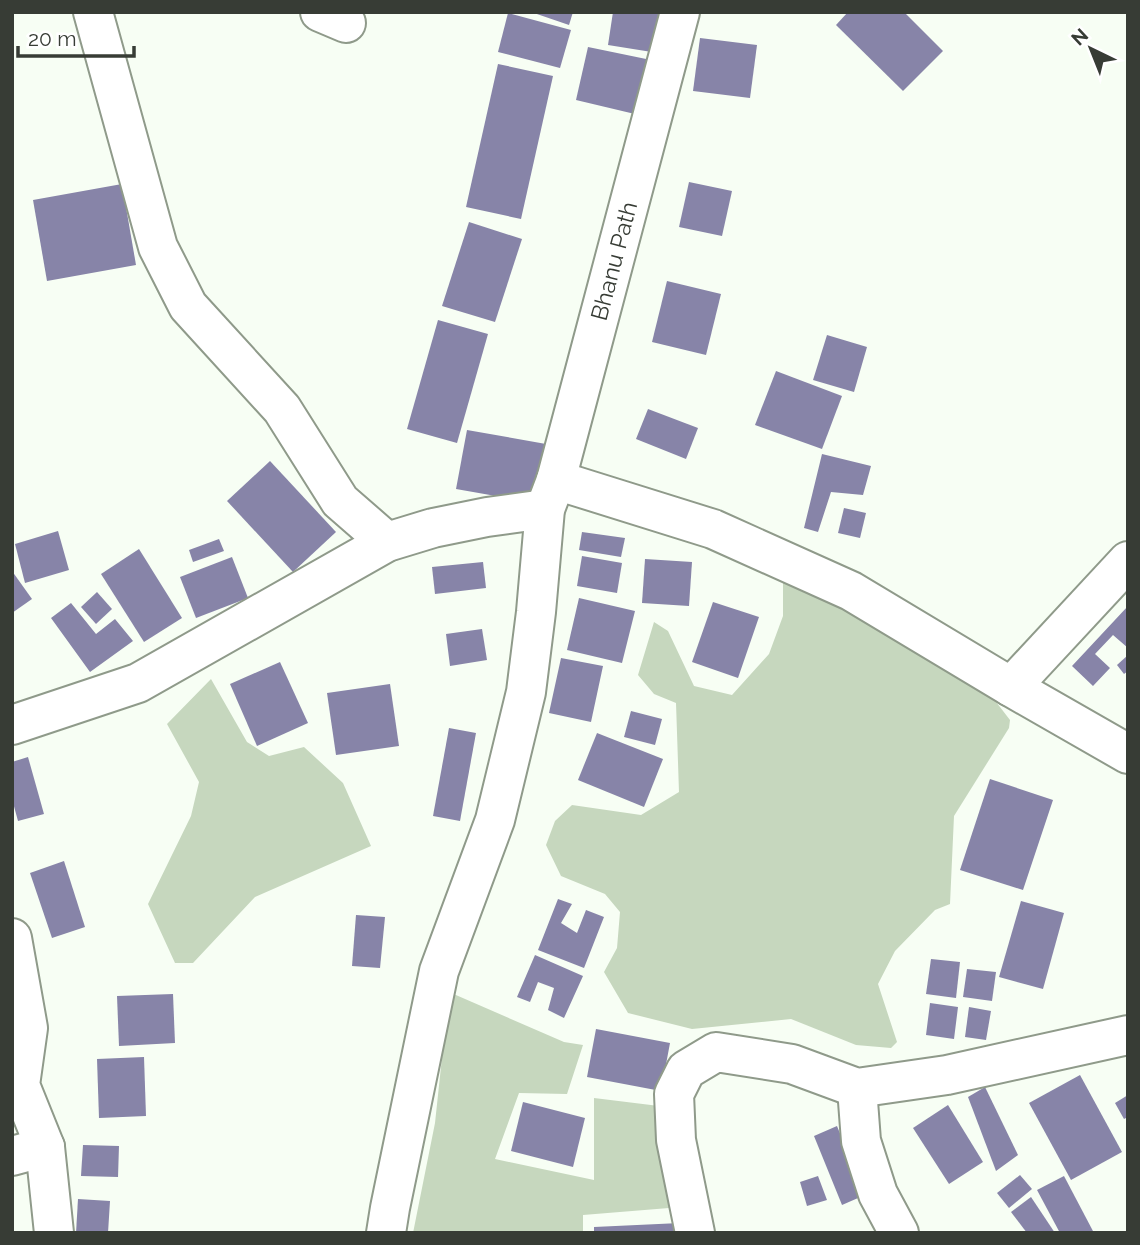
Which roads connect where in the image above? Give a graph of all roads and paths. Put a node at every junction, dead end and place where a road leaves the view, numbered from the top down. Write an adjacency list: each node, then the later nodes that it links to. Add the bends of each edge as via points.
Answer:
1 (93, 12): 4 (street, via 158,247 188,306 282,409 340,501)
2 (680, 12): 3 (street, Bhanu Path)
3 (551, 494): 4 (street, via 487,517); 6 (street, via 713,529 851,591); 14 (street, Bhanu Path, via 526,692 495,820 439,971)
4 (387, 542): 7 (street, via 138,683)
5 (1128, 561): 6 (street)
6 (1012, 687): 8 (street)
7 (12, 724)
8 (1128, 754)
9 (12, 938): 12 (street, via 28,1028 20,1085)
10 (1128, 1035): 11 (street, via 947,1075)
11 (857, 1088): 15 (street, via 792,1064 716,1052 686,1070 674,1094 676,1140); 16 (street, via 861,1141 878,1194)
12 (29, 1152): 13 (street)
13 (54, 1233)
14 (386, 1233)
15 (695, 1233)
16 (899, 1233)

